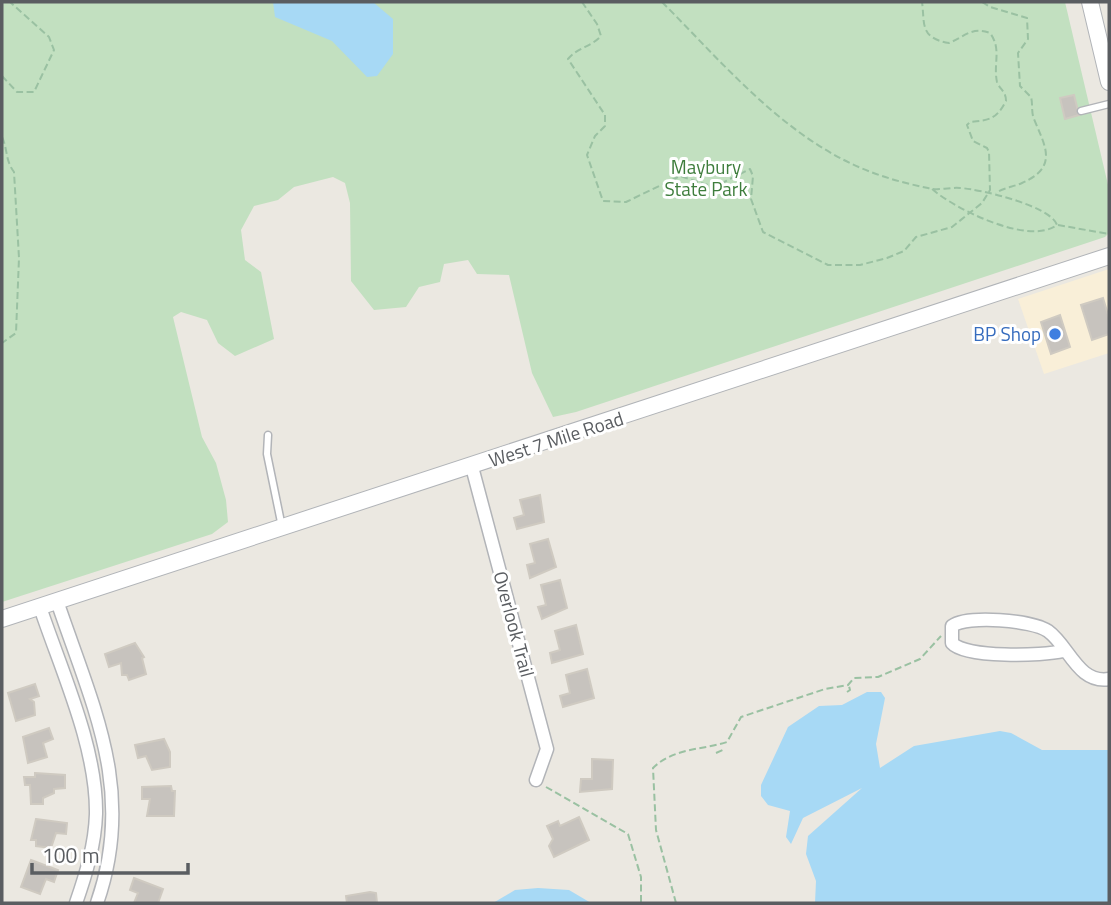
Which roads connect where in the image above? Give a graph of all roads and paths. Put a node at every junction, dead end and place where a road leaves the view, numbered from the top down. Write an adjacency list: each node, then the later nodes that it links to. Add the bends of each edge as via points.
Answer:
1 (10, 2): 7 (path, via 49,37 54,50 34,92 17,92)
2 (582, 2): 17 (path, via 601,36 568,59 605,115 605,126 587,155 603,201 626,202 680,176 714,187 750,169 754,176 751,199 762,232 828,265 867,264 887,258 904,251 916,237 952,226)
3 (662, 2): 14 (path, via 784,122 880,175)
4 (922, 2): 12 (path, via 923,25 933,37 949,43 965,33 984,30 994,38 996,79 1006,101 1000,113 987,122 967,125 969,136 989,152)
5 (982, 2): 16 (path, via 1027,18 1028,39 1018,53 1020,86 1031,97 1032,116 1046,141 1047,154 1038,172)
6 (1090, 2): 8 (street)
7 (2, 76)
8 (1109, 82)
9 (1109, 104): 10 (lane)
10 (1081, 111)
11 (2, 137): 21 (path, via 6,162 13,172 19,258 16,332)
12 (990, 182): 13 (path); 15 (path)
13 (998, 182)
14 (932, 190): 15 (path, via 962,188); 17 (path)
15 (989, 193): 16 (path); 17 (path)
16 (996, 195): 18 (path, via 1043,212)
17 (969, 213): 18 (path, via 1024,229)
18 (1057, 225): 19 (path)
19 (1109, 234)
20 (1109, 257): 23 (street, West 7 Mile Road)
21 (2, 343)
22 (268, 435): 24 (lane, via 267,454)
23 (472, 467): 24 (street, West 7 Mile Road); 39 (street, Overlook Trail, via 547,749)
24 (282, 529): 25 (street, West 7 Mile Road)
25 (57, 601): 26 (street, West 7 Mile Road); 33 (street)
26 (40, 607): 27 (street, West 7 Mile Road); 34 (street)
27 (2, 619)
28 (933, 644): 31 (path, via 920,659 878,677 854,678)
29 (1063, 651): 29 (street, via 1046,630 1015,623 969,619 951,626 952,643 963,652); 30 (street, via 1089,676)
30 (1109, 679)
31 (848, 685): 32 (path); 35 (path, via 741,717 727,742)
32 (847, 692)
33 (99, 724): 34 (street); 41 (street, via 114,794)
34 (81, 730): 40 (street, via 95,789)
35 (719, 745): 37 (path); 45 (path, via 699,746 653,768 656,830)
36 (725, 749): 37 (path)
37 (721, 751): 38 (path)
38 (716, 753)
39 (536, 780): 44 (path, via 628,834 641,877)
40 (94, 841): 41 (street); 42 (street)
41 (112, 844): 43 (street)
42 (76, 903)
43 (97, 903)
44 (641, 903)
45 (676, 903)

